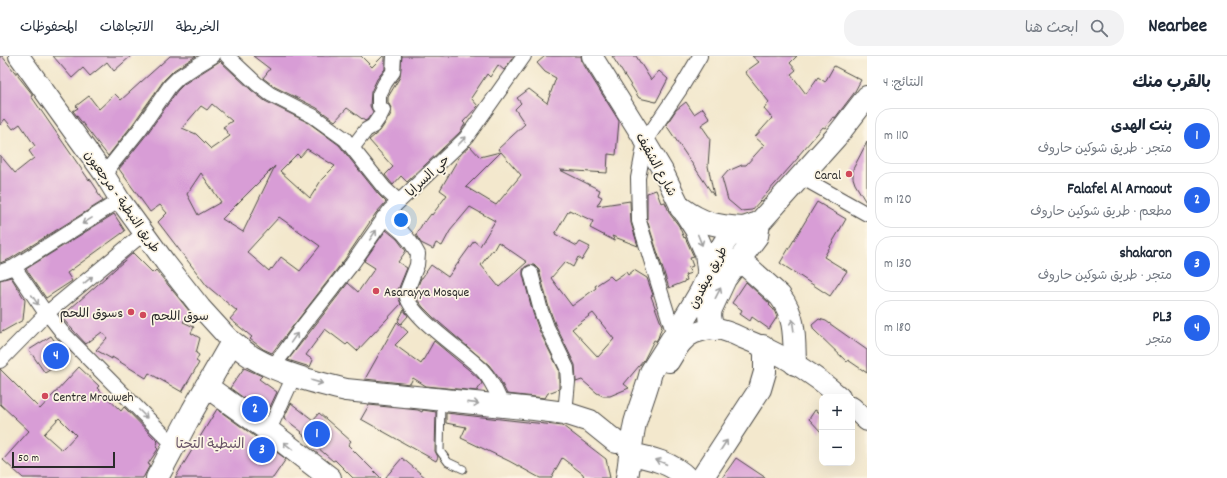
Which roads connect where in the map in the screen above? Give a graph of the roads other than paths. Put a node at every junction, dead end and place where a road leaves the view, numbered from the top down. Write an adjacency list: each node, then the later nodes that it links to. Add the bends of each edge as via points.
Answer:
1 (19, 56): 11 (main road, طريق النبطية - مرجعيون)
2 (213, 56): 11 (street, via 170,86)
3 (227, 56): 10 (street, via 270,94 324,123)
4 (394, 56): 10 (street, via 393,72 379,95 379,106 383,110 373,126 366,130)
5 (524, 56): 14 (street, حي السرايا, one-way to 5, via 466,138)
6 (592, 56): 9 (main road, شارع الشقيف)
7 (700, 56): 9 (street)
8 (867, 97): 12 (main road, طريق ميفدون)
9 (645, 141): 15 (main road, شارع الشقيف); 27 (street, via 638,178 639,221)
10 (353, 147): 14 (street, via 385,189)
11 (104, 174): 13 (main road, طريق النبطية - مرجعيون)
12 (801, 177): 16 (street); 18 (main road, طريق ميفدون)
13 (120, 200): 19 (main road, طريق النبطية - مرجعيون); 21 (street, one-way to 21)
14 (398, 201): 17 (street, حي السرايا)
15 (681, 208): 18 (main road, via 710,224); 24 (main road, شارع الشقيف, one-way to 24, via 701,242)
16 (867, 214)
17 (384, 218): 31 (street, حي السرايا, one-way to 17, via 277,361 285,351); 39 (street, via 408,238 418,254 417,265 406,293 411,306 431,327 484,372)
18 (751, 225): 20 (main road, via 757,236); 24 (main road, طريق ميفدون, via 728,238)
19 (144, 233): 25 (street, one-way to 19); 28 (main road, طريق النبطية - مرجعيون, via 201,308)
20 (739, 259): 26 (main road, one-way to 20, via 711,322 711,309 725,279); 32 (main road, one-way to 20, via 789,311 780,296)
21 (14, 267): 22 (street); 25 (street, one-way to 25)
22 (0, 272)
23 (531, 273): 41 (street, via 543,316 567,368)
24 (708, 277): 27 (main road, طريق ميفدون)
25 (47, 313): 30 (street); 44 (street, one-way to 44, via 71,341)
26 (715, 329): 29 (main road); 35 (main road, via 694,333 683,341 655,382)
27 (674, 335): 35 (main road, طريق ميفدون, via 651,372)
28 (232, 342): 31 (main road, via 250,356); 34 (main road)
29 (763, 346): 32 (main road); 36 (main road, via 765,372)
30 (0, 361)
31 (268, 365): 33 (main road)
32 (800, 366): 36 (main road); 37 (main road)
33 (294, 376): 38 (main road, one-way to 38, via 346,390); 43 (street)
34 (206, 386): 43 (main road); 44 (main road)
35 (648, 386): 45 (main road, طريق ميفدون, via 619,427)
36 (760, 389): 51 (main road, one-way to 36)
37 (836, 394)
38 (441, 400): 39 (main road, one-way to 39); 46 (lane, via 440,451 448,462)
39 (503, 406): 41 (main road)
40 (855, 411): 42 (main road)
41 (565, 413): 45 (main road, via 590,421)
42 (867, 421)
43 (268, 432): 47 (main road, one-way to 43)
44 (174, 445): 48 (main road)
45 (623, 448): 49 (main road, طريق ميفدون, via 616,456); 50 (main road, one-way to 45, via 658,461)
46 (464, 469)
47 (318, 474)
48 (157, 478)
49 (626, 478)
50 (687, 478)
51 (702, 478)

